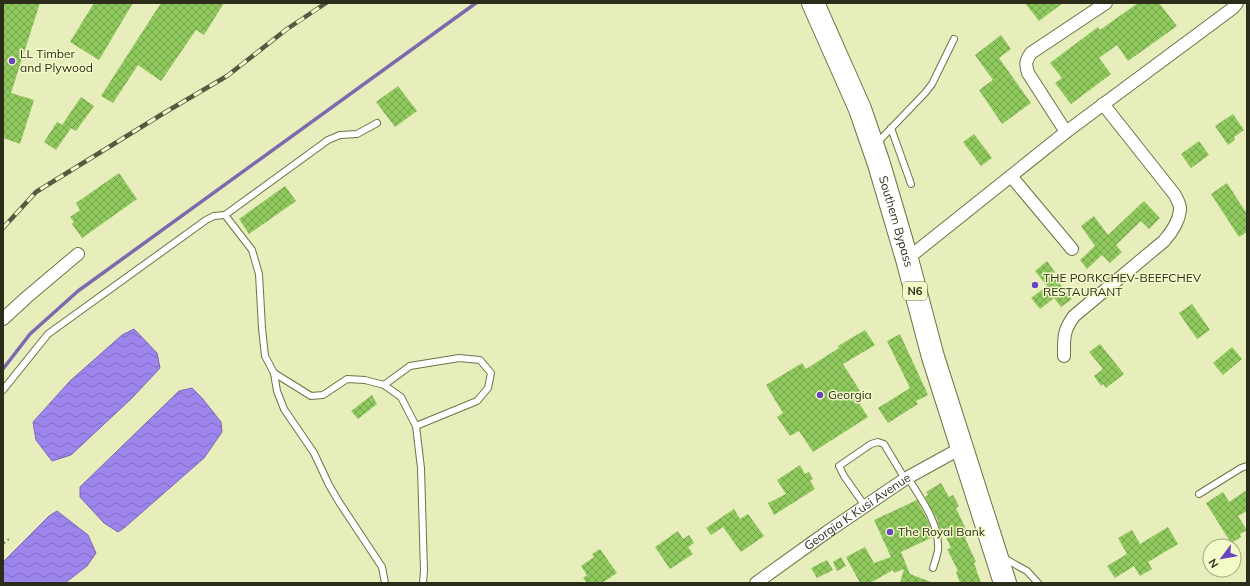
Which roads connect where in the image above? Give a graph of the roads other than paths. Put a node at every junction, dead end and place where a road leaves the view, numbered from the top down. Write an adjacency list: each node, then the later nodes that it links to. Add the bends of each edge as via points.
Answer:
1 (813, 3): 9 (highway, Southern Bypass / N6, via 860,109)
2 (1106, 3): 8 (street, via 1027,58 1028,73)
3 (1237, 3): 5 (street, via 1234,8)
4 (954, 39): 7 (lane, via 932,84)
5 (1103, 104): 8 (street); 17 (street, via 1175,195 1180,209 1179,216 1164,241 1074,316 1067,325 1064,336)
6 (377, 123): 12 (lane, via 357,134 328,140)
7 (891, 128): 9 (lane); 11 (lane)
8 (1066, 132): 10 (street)
9 (873, 146): 15 (highway, Southern Bypass / N6)
10 (1011, 176): 13 (street); 15 (street)
11 (911, 184)
12 (225, 215): 18 (lane, via 252,250 259,274 265,356); 20 (lane, via 206,220 48,334)
13 (1072, 249)
14 (78, 254): 16 (street, via 26,296)
15 (907, 259): 22 (highway, Southern Bypass / N6, via 933,357)
16 (3, 319)
17 (1064, 356)
18 (274, 373): 19 (lane, via 311,396 323,395 347,379); 29 (lane, via 284,409 314,453 339,502 382,567)
19 (384, 385): 21 (lane, via 401,398); 21 (lane, via 410,366 459,358 480,360 491,373 488,388 477,401)
20 (3, 390)
21 (416, 426): 30 (lane, via 421,468)
22 (963, 447): 24 (street, Georgia K Kusi Avenue); 27 (highway, Southern Bypass / N6)
23 (1247, 466): 25 (lane)
24 (907, 479): 26 (street, Georgia K Kusi Avenue); 26 (lane, via 884,444 871,444 839,466); 28 (lane, via 929,512 937,535 938,550)
25 (1199, 494)
26 (865, 506): 31 (street, Georgia K Kusi Avenue)
27 (996, 553): 32 (highway, Southern Bypass / N6); 33 (lane, via 1027,571)
28 (933, 568)
29 (386, 583)
30 (423, 583)
31 (756, 583)
32 (1006, 583)
33 (1038, 583)

